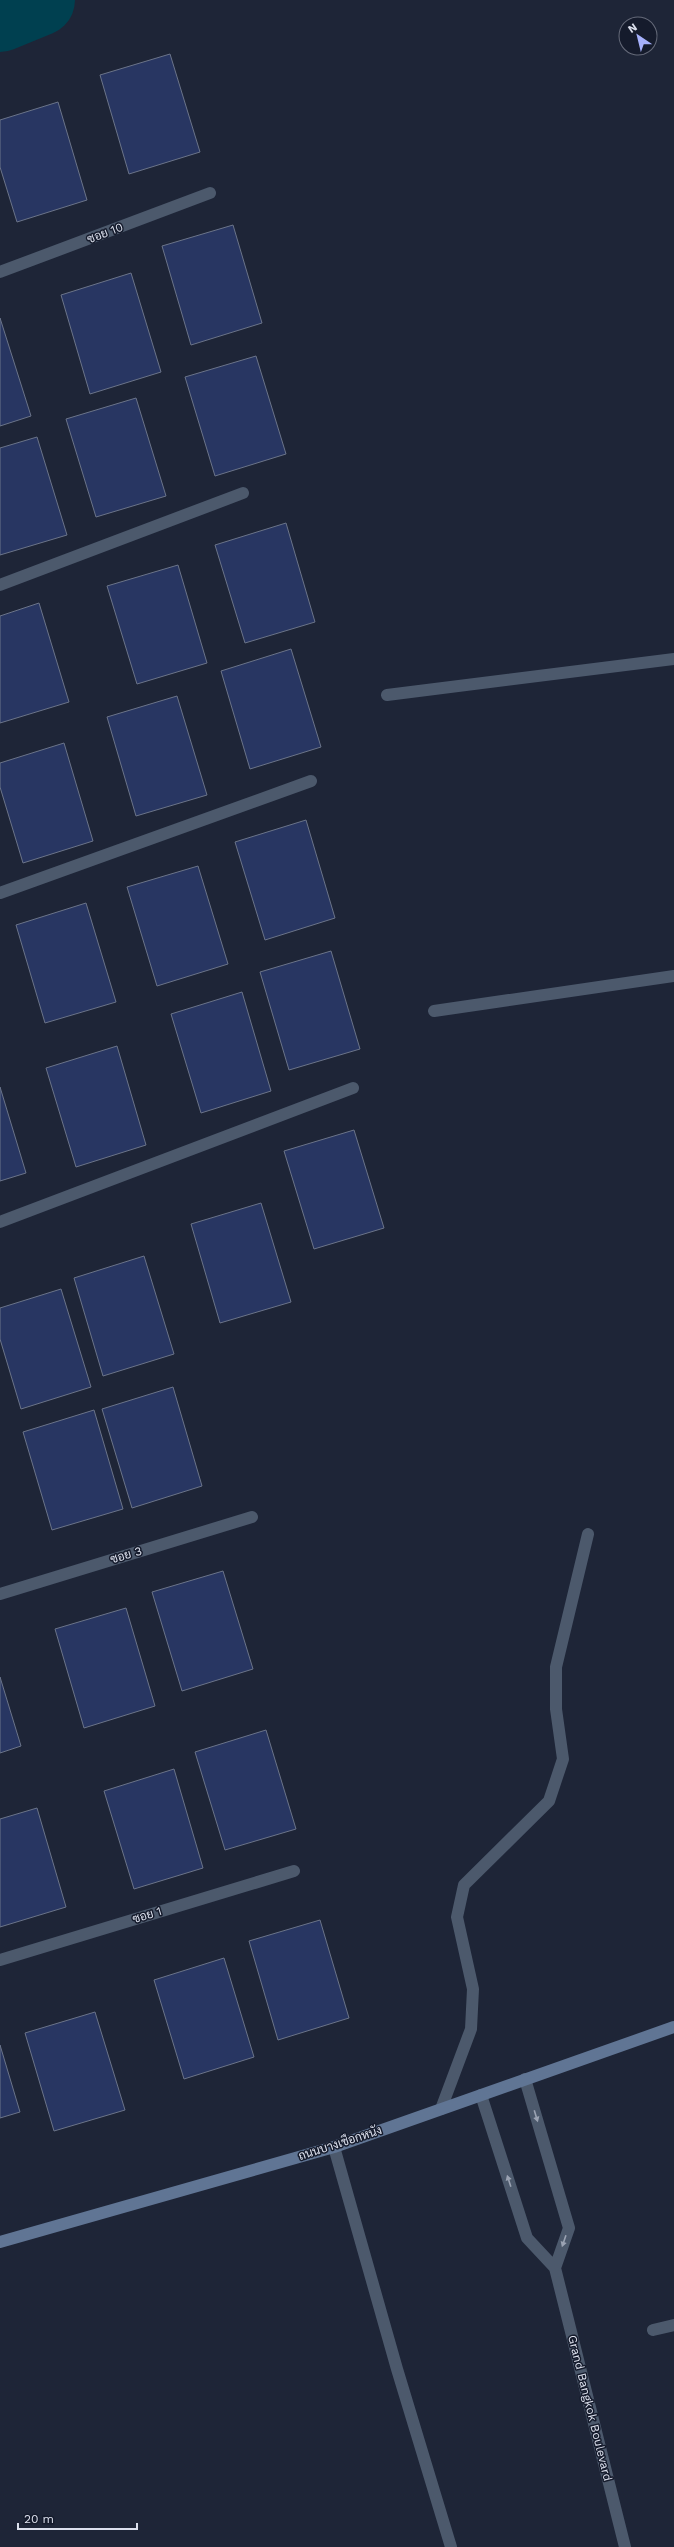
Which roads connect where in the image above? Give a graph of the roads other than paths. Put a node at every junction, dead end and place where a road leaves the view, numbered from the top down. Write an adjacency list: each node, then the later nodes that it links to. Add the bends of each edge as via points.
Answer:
1 (210, 193): 2 (street, ซอย 10)
2 (0, 272)
3 (243, 493): 4 (street)
4 (0, 585)
5 (674, 659): 6 (street)
6 (387, 695)
7 (311, 781): 8 (street)
8 (0, 893)
9 (674, 976): 10 (street)
10 (434, 1011)
11 (353, 1088): 12 (street)
12 (0, 1222)
13 (252, 1517): 15 (street, ซอย 3)
14 (588, 1534): 21 (street, via 556,1667 556,1710 563,1759 549,1801 464,1885 457,1917 473,1989 471,2029)
15 (0, 1594)
16 (294, 1871): 17 (street, ซอย 1)
17 (0, 1960)
18 (674, 2027): 19 (street, ถนนบางเชือกหนัง)
19 (525, 2079): 20 (street, ถนนบางเชือกหนัง); 24 (street, one-way to 24, via 569,2228)
20 (481, 2095): 21 (street, ถนนบางเชือกหนัง); 24 (street, Grand Bangkok Boulevard, one-way to 20, via 527,2238)
21 (441, 2109): 22 (street, ถนนบางเชือกหนัง)
22 (334, 2147): 23 (street, ถนนบางเชือกหนัง); 27 (street)
23 (0, 2242)
24 (555, 2268): 28 (street, Grand Bangkok Boulevard)
25 (674, 2325): 26 (street)
26 (653, 2330)
27 (451, 2547)
28 (625, 2547)

